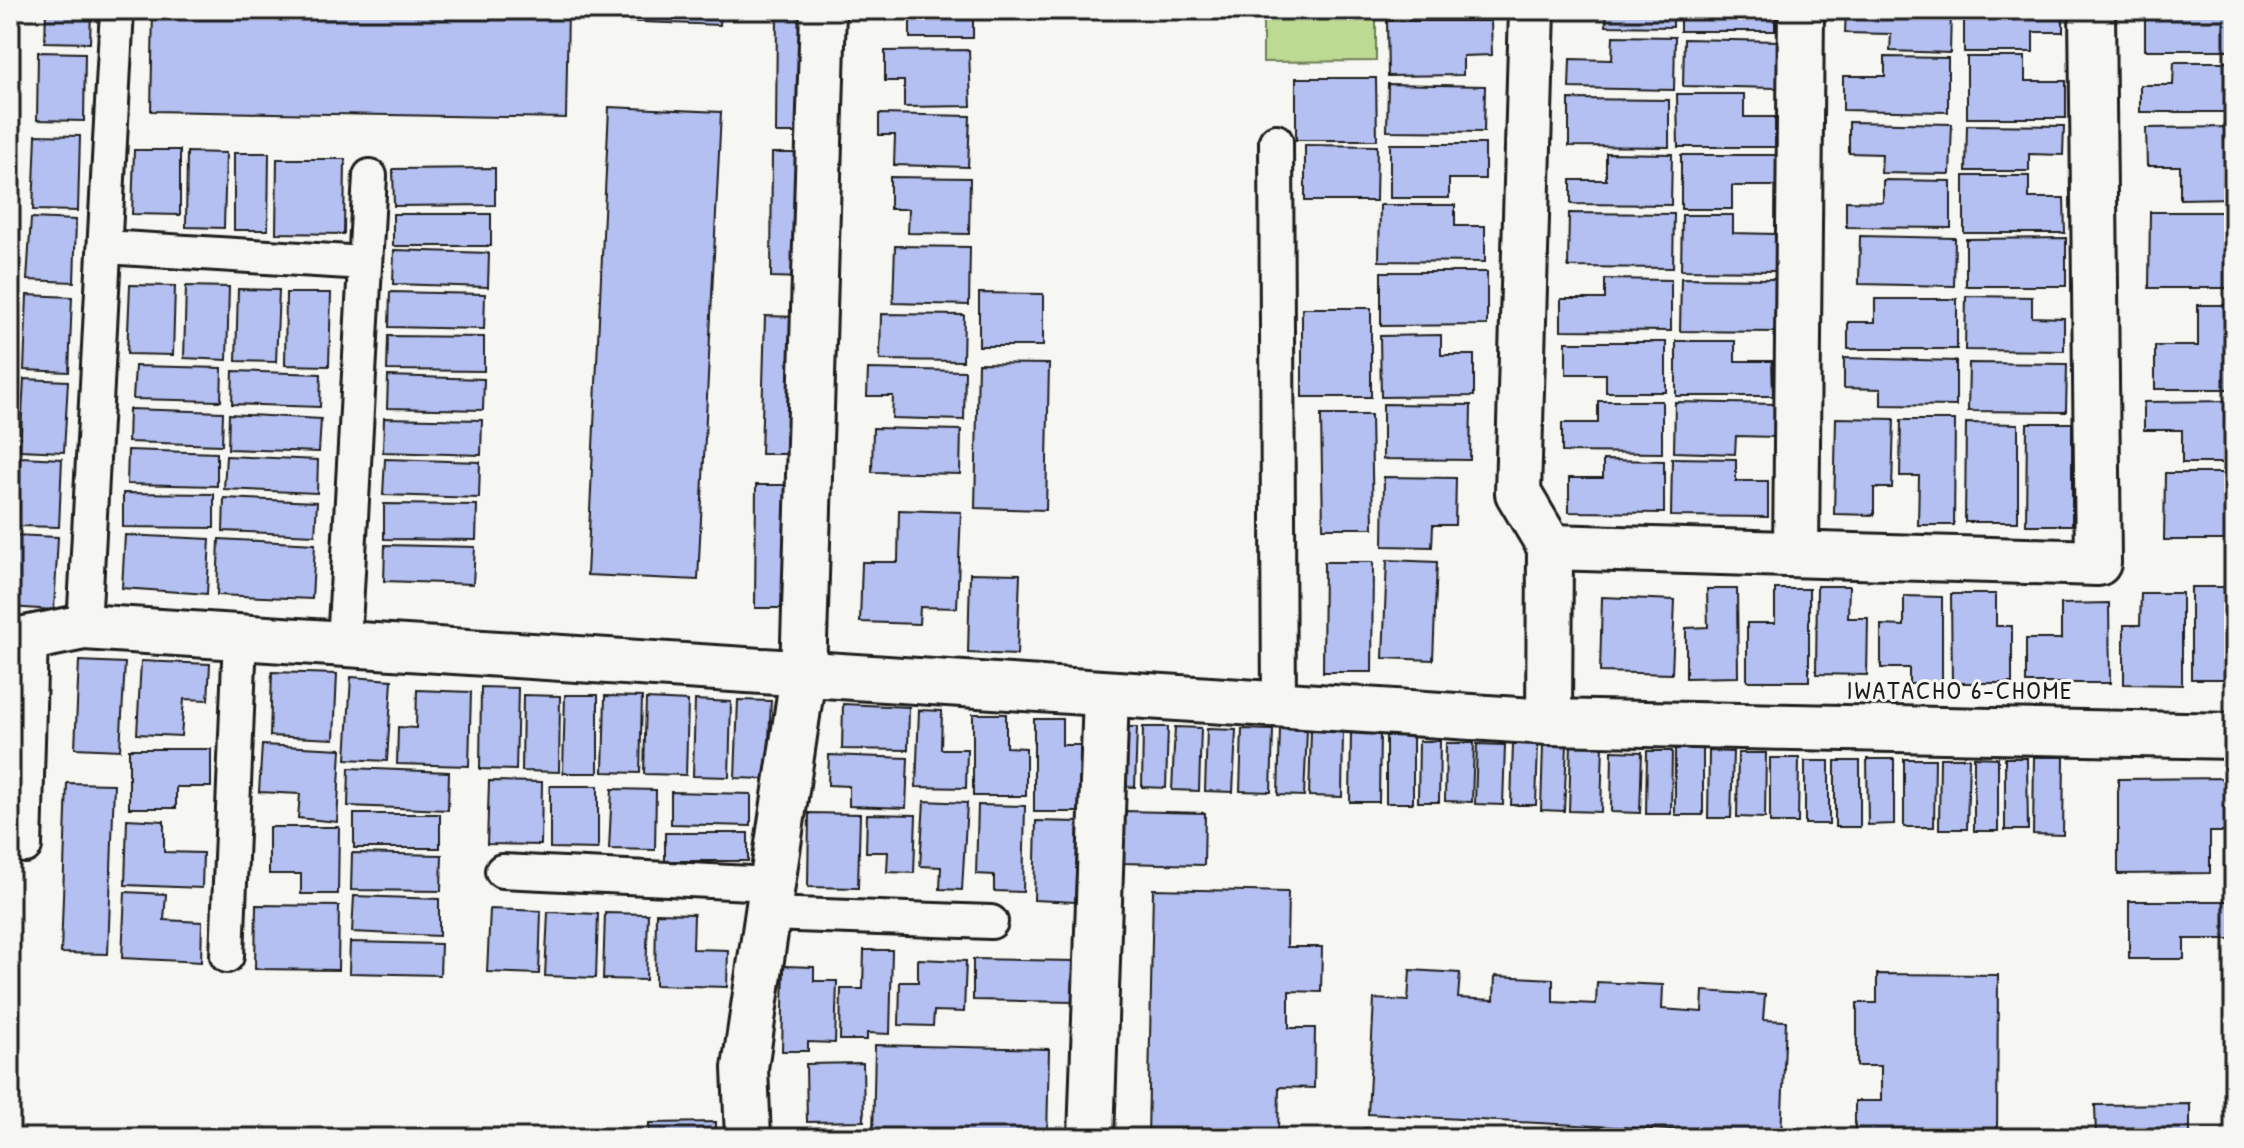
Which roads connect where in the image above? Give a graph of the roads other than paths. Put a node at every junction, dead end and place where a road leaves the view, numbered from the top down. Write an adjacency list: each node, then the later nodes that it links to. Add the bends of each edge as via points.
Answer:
1 (117, 10): 8 (lane)
2 (823, 10): 16 (street)
3 (1532, 10): 10 (street, via 1518,493)
4 (1801, 10): 11 (street)
5 (2092, 10): 11 (street, via 2098,563)
6 (1276, 141): 18 (lane)
7 (370, 176): 9 (lane)
8 (105, 247): 9 (lane); 12 (lane)
9 (365, 263): 15 (lane)
10 (1550, 547): 11 (street); 19 (street)
11 (1796, 554)
12 (84, 627): 13 (street); 14 (street)
13 (240, 637): 15 (street); 25 (lane)
14 (20, 640): 21 (lane)
15 (344, 644): 16 (street)
16 (803, 675): 17 (street); 23 (street)
17 (1106, 694): 18 (street); 27 (street)
18 (1279, 704): 19 (street)
19 (1549, 722): 20 (street)
20 (2234, 736)
21 (25, 846)
22 (502, 871): 23 (lane)
23 (770, 899): 24 (lane); 26 (street, via 745,1068)
24 (991, 922)
25 (227, 956)
26 (748, 1138)
27 (1091, 1138)

